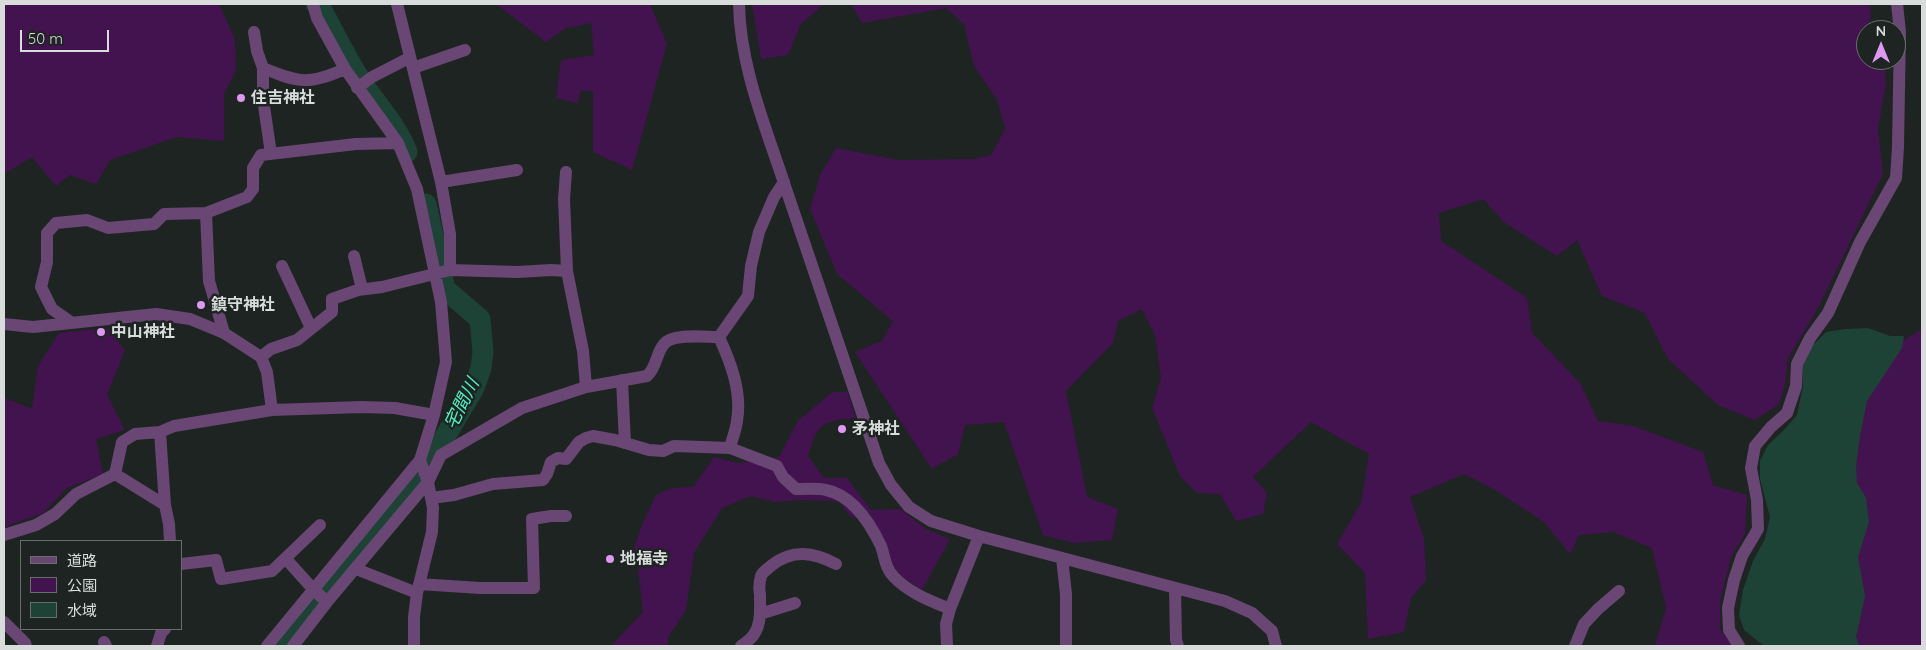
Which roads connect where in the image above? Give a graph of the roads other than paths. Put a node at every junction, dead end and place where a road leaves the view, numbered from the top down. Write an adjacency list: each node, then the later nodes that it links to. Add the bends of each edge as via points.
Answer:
1 (313, 4): 9 (street, via 317,18)
2 (397, 4): 7 (street)
3 (739, 4): 16 (street, via 748,71)
4 (1897, 4): 71 (street, via 1900,32 1896,178 1860,242 1828,313 1797,364 1796,386 1788,413 1755,446 1751,468 1758,529 1742,556 1728,608 1729,630)
5 (254, 32): 8 (street)
6 (465, 50): 7 (street)
7 (411, 63): 10 (street); 15 (street)
8 (263, 68): 9 (street, via 285,77 308,81); 12 (street, via 263,99)
9 (345, 69): 10 (street)
10 (358, 87): 11 (street)
11 (398, 143): 12 (street, via 356,144); 21 (street, via 417,189)
12 (271, 154): 17 (street, via 261,155 254,168 254,189 247,197)
13 (517, 170): 15 (street)
14 (566, 172): 20 (street)
15 (441, 182): 21 (street, via 450,234)
16 (784, 182): 27 (street, via 759,232 748,296); 44 (street, via 826,313 890,485 910,507 931,521)
17 (206, 213): 23 (street, via 164,214 154,224 108,228 86,220 56,223 47,233 47,262 41,287 52,308); 26 (street, via 209,281)
18 (354, 256): 22 (street)
19 (282, 266): 25 (street)
20 (567, 271): 21 (street); 30 (street, via 583,351)
21 (442, 272): 22 (street); 32 (street, via 446,362)
22 (362, 289): 25 (street, via 332,299 332,312)
23 (72, 323): 24 (street, via 33,327); 26 (street, via 156,314 190,319)
24 (4, 324)
25 (311, 328): 28 (street, via 298,340 271,349)
26 (224, 333): 28 (street)
27 (718, 338): 29 (street, via 673,338 664,344 647,376); 35 (street, via 732,365 738,399 737,422)
28 (261, 357): 31 (street, via 267,372)
29 (622, 380): 30 (street); 34 (street)
30 (586, 387): 38 (street, via 522,408 449,450 442,455)
31 (272, 410): 32 (street, via 370,407); 33 (street, via 174,426)
32 (434, 415): 36 (street)
33 (160, 432): 37 (street, via 135,434 122,442); 40 (street)
34 (625, 443): 35 (street, via 663,451 674,446); 39 (street, via 593,436 579,442 566,459 558,458 551,462 543,480 492,484)
35 (730, 448): 56 (street, via 777,466 796,489 826,490 849,500 876,536 894,578 922,597)
36 (420, 460): 38 (street); 54 (street)
37 (115, 474): 40 (street); 43 (street, via 76,494 55,514 36,525)
38 (428, 482): 39 (street); 50 (street)
39 (431, 498): 51 (street, via 434,508 432,532)
40 (165, 505): 45 (street)
41 (566, 516): 51 (street, via 532,519 534,588)
42 (320, 525): 47 (street)
43 (4, 535)
44 (979, 536): 46 (street); 56 (street)
45 (170, 540)
46 (1062, 558): 52 (street); 67 (street)
47 (286, 559): 48 (street, via 272,571 220,579 216,560); 54 (street)
48 (182, 564)
49 (836, 564): 57 (street, via 810,553 793,554 780,560 762,574 759,582)
50 (356, 569): 51 (street); 54 (street)
51 (418, 588): 64 (street)
52 (1175, 588): 68 (street); 69 (street, via 1225,601 1252,613 1272,632)
53 (1619, 591): 70 (street, via 1584,624)
54 (320, 595): 62 (street); 63 (street)
55 (795, 602): 57 (street)
56 (950, 609): 66 (street, via 946,624)
57 (760, 614): 65 (street, via 758,627 751,639)
58 (4, 622): 60 (street)
59 (164, 630): 61 (street)
60 (26, 646)
61 (157, 646)
62 (267, 646)
63 (292, 646)
64 (414, 646)
65 (741, 646)
66 (947, 646)
67 (1066, 646)
68 (1178, 646)
69 (1276, 646)
70 (1575, 646)
71 (1740, 646)

